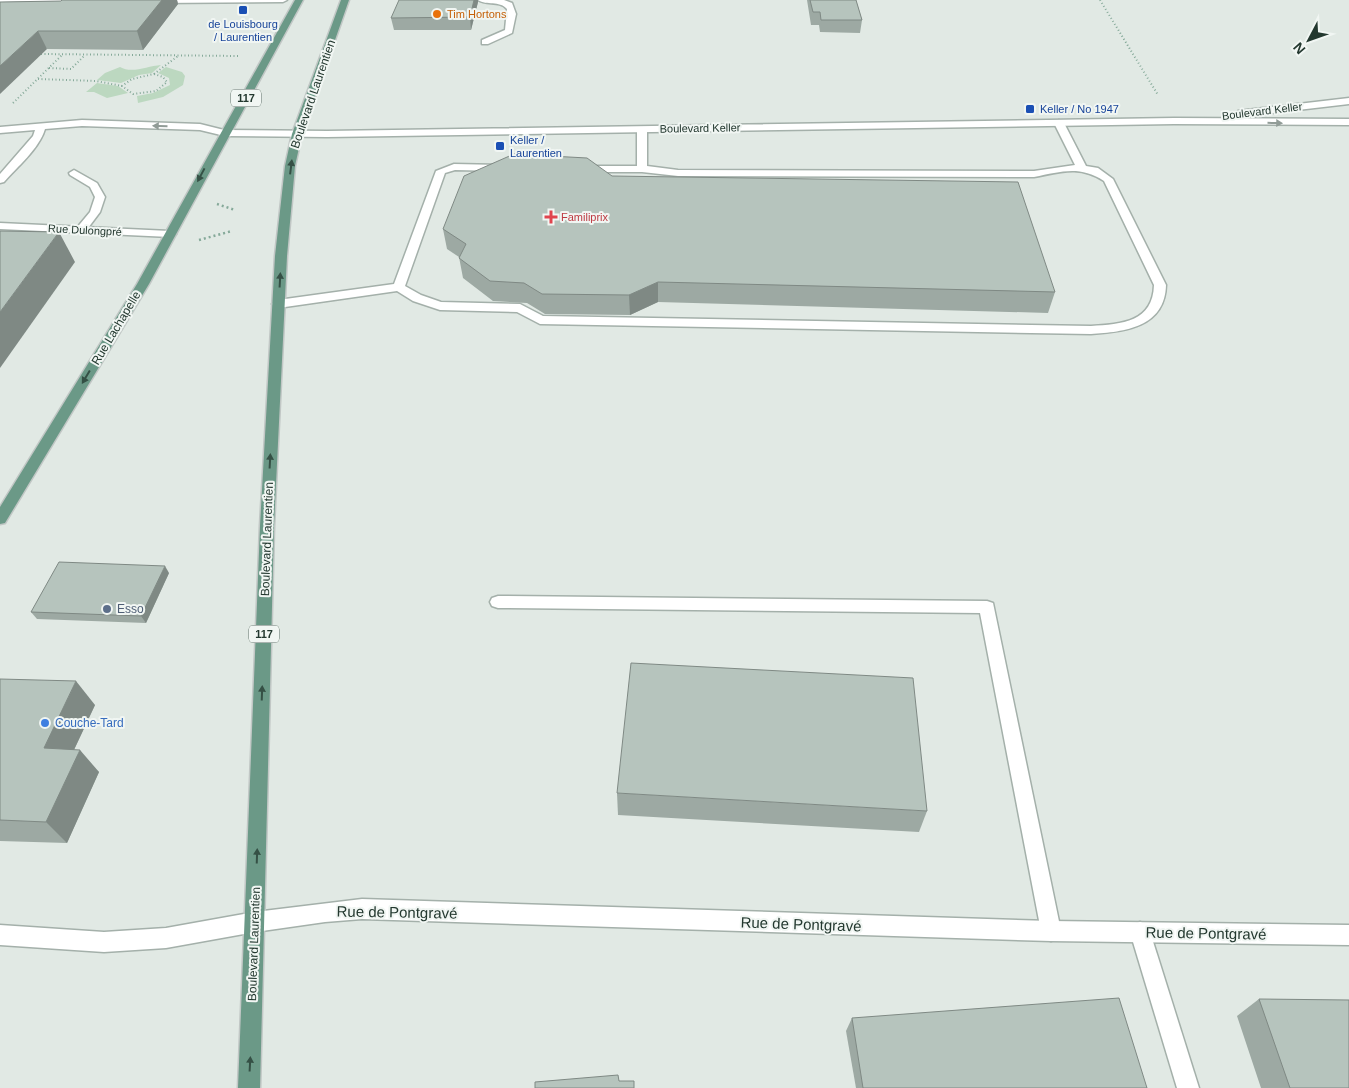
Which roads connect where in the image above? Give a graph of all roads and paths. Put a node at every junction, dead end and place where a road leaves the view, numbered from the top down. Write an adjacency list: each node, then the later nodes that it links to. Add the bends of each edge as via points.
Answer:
1 (0, 0): 2 (street)
2 (37, 0): 3 (street)
3 (90, 0)
4 (239, 0): 5 (street); 10 (street)
5 (283, 0)
6 (299, 0): 30 (main road, 117)
7 (345, 0): 31 (main road, Boulevard Laurentien / 117)
8 (482, 0): 11 (street, via 502,1 514,12 509,31)
9 (1100, 0): 22 (path)
10 (146, 1)
11 (485, 42)
12 (41, 54): 13 (path)
13 (85, 55): 14 (path); 16 (path, via 71,69)
14 (178, 55): 15 (path); 17 (path)
15 (244, 56)
16 (48, 68)
17 (154, 74): 19 (path, via 166,79); 21 (path, via 132,78)
18 (37, 79): 21 (path, via 106,82)
19 (166, 84): 20 (path); 21 (path, via 156,91 139,94 133,94)
20 (170, 85)
21 (122, 86)
22 (1160, 98)
23 (1349, 101): 24 (street, Boulevard Keller)
24 (1174, 121): 25 (street, Boulevard Keller, one-way to 25); 26 (street, Boulevard Keller)
25 (1349, 122)
26 (1059, 123): 29 (street, Boulevard Keller); 34 (street)
27 (41, 127): 28 (street, Boulevard Keller); 30 (street, Boulevard Keller, one-way to 27, via 200,127 68,123); 37 (street, via 33,144)
28 (0, 130)
29 (642, 130): 31 (street, Boulevard Keller); 35 (street)
30 (225, 133): 31 (street, Boulevard Keller); 43 (main road, Rue Lachapelle / 117, one-way to 43)
31 (297, 134): 46 (main road, Boulevard Laurentien / 117, one-way to 31)
32 (516, 168): 45 (street, via 441,171)
33 (574, 168): 35 (street)
34 (1082, 168): 35 (street, via 1034,174 678,173); 45 (street, via 1094,170 1108,179 1160,284 1162,296 1146,317 1114,329 540,320 520,308 429,304)
35 (642, 169)
36 (74, 173): 41 (street, via 97,187 100,196 95,212)
37 (0, 180)
38 (216, 204): 39 (path)
39 (235, 210)
40 (0, 226): 41 (street, Rue Dulongpré)
41 (81, 230): 43 (street, Rue Dulongpré)
42 (232, 231): 44 (path)
43 (170, 234): 47 (main road, Rue Lachapelle / 117, one-way to 47)
44 (198, 240)
45 (399, 287): 46 (street)
46 (278, 304): 49 (main road, Boulevard Laurentien / 117, one-way to 46, via 267,526)
47 (0, 519)
48 (498, 602): 50 (street, via 987,607)
49 (255, 922): 50 (street, Rue de Pontgravé, via 362,909); 53 (street, Rue de Pontgravé, via 166,938 104,942); 54 (main road, Boulevard Laurentien / 117, one-way to 49)
50 (1050, 931): 51 (street, Rue de Pontgravé)
51 (1140, 932): 52 (street, Rue de Pontgravé); 55 (street)
52 (1349, 935)
53 (2, 941)
54 (249, 1088)
55 (1188, 1088)

